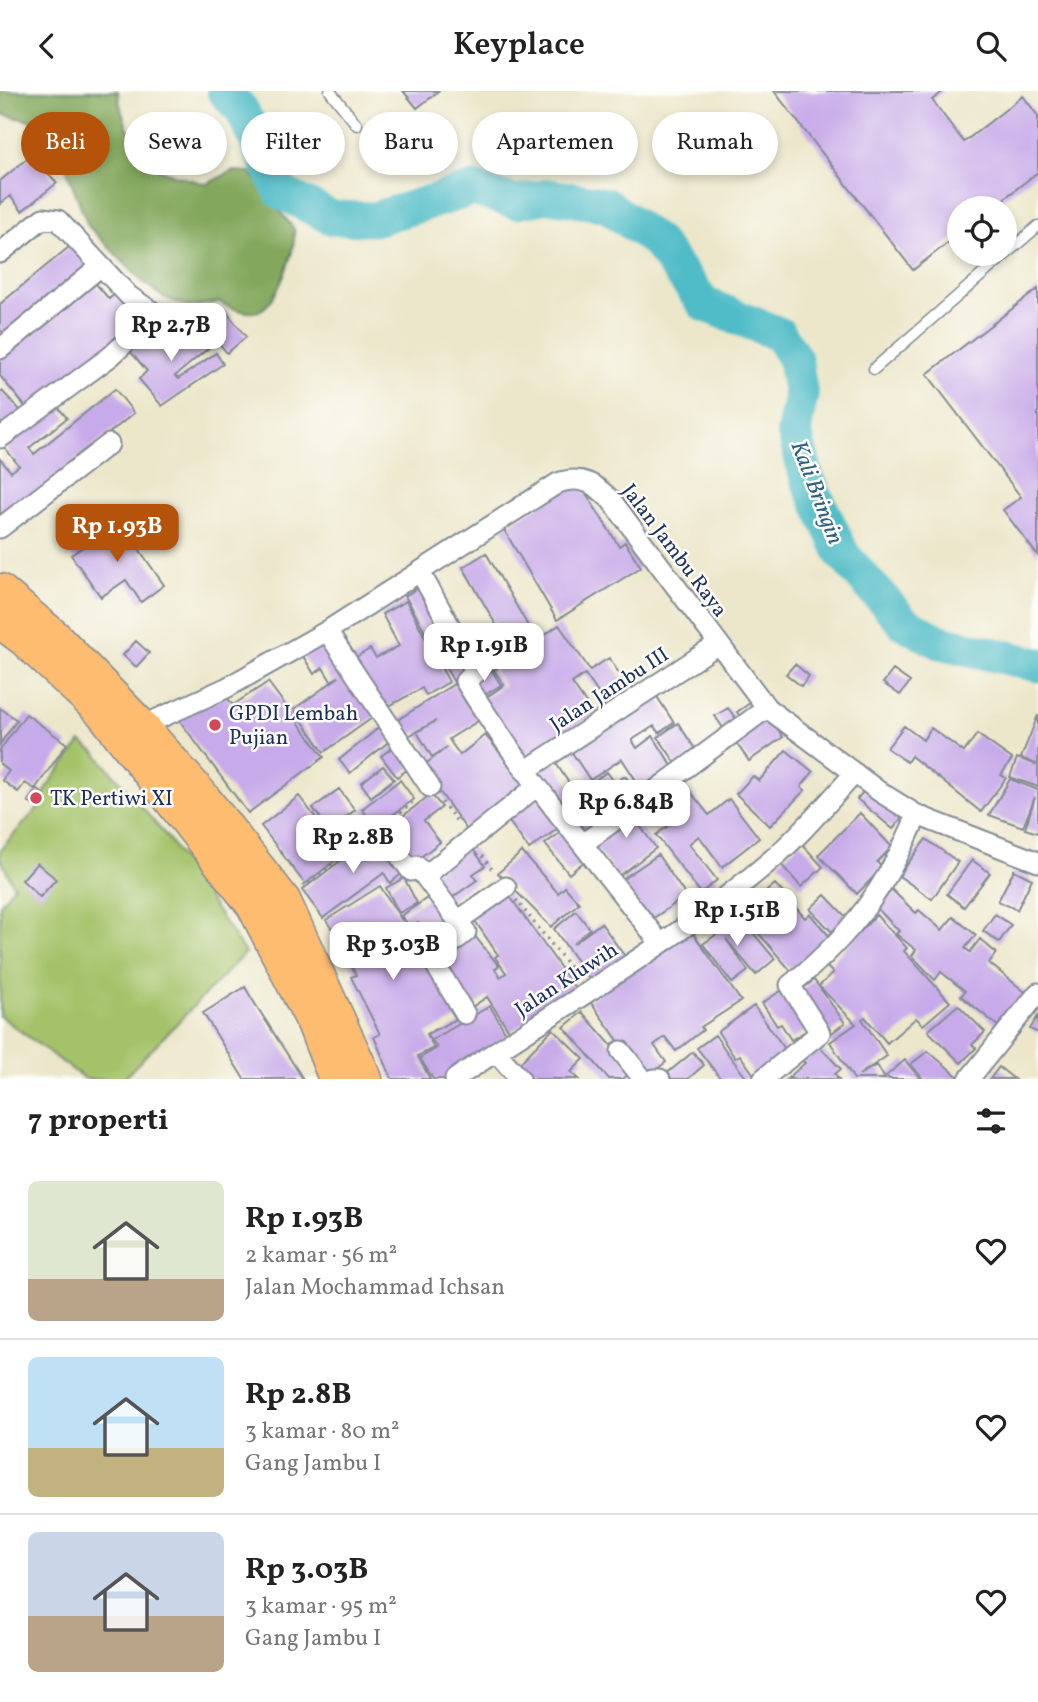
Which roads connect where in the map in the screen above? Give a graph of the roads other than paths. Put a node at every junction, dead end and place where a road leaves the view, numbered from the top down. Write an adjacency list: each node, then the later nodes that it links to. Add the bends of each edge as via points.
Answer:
1 (331, 91): 2 (lane)
2 (357, 125)
3 (1038, 226): 9 (lane)
4 (0, 253): 5 (street, via 43,218 58,220)
5 (100, 266): 6 (street, via 129,296); 8 (street)
6 (156, 314): 7 (street); 10 (street, via 111,356)
7 (184, 338)
8 (0, 349)
9 (874, 369)
10 (0, 438)
11 (109, 444): 12 (street)
12 (0, 528)
13 (419, 572): 16 (street, Jalan Jambu Raya); 17 (street, Jalan Jambu Raya, via 558,483 584,480 611,500 693,606); 21 (street, via 476,673 465,681)
14 (0, 590): 19 (main road, via 56,637)
15 (0, 622): 23 (main road, via 102,713)
16 (327, 631): 19 (street, Jalan Jambu Raya, via 226,688); 22 (street)
17 (716, 645): 18 (street, Jalan Jambu Raya); 21 (street, Jalan Jambu III)
18 (767, 708): 20 (street, Jalan Jambu Raya); 26 (street)
19 (142, 726): 23 (main road)
20 (855, 773): 24 (street, Jalan Jambu Raya); 31 (street, Jalan Kluwih, via 771,860)
21 (531, 778): 26 (street); 28 (street, Jalan Jambu III)
22 (430, 786)
23 (192, 804): 36 (main road, via 253,906 313,1024); 37 (main road, via 284,901)
24 (917, 815): 27 (street, Jalan Jambu Raya); 43 (street, via 901,853 856,923 831,952 790,985 820,1033)
25 (379, 829): 28 (street, via 411,871 417,866)
26 (583, 843): 31 (street)
27 (1038, 862)
28 (425, 876): 30 (street)
29 (506, 887): 30 (street)
30 (459, 920): 33 (street, via 466,934 432,960)
31 (660, 943): 35 (street, Jalan Kluwih)
32 (1038, 993): 44 (street)
33 (465, 1014)
34 (621, 1051): 40 (street)
35 (496, 1052): 38 (street, Jalan Kluwih); 39 (street)
36 (335, 1079)
37 (366, 1079)
38 (455, 1079)
39 (520, 1079)
40 (643, 1079)
41 (654, 1079): 42 (street)
42 (660, 1079)
43 (763, 1079)
44 (969, 1079)

